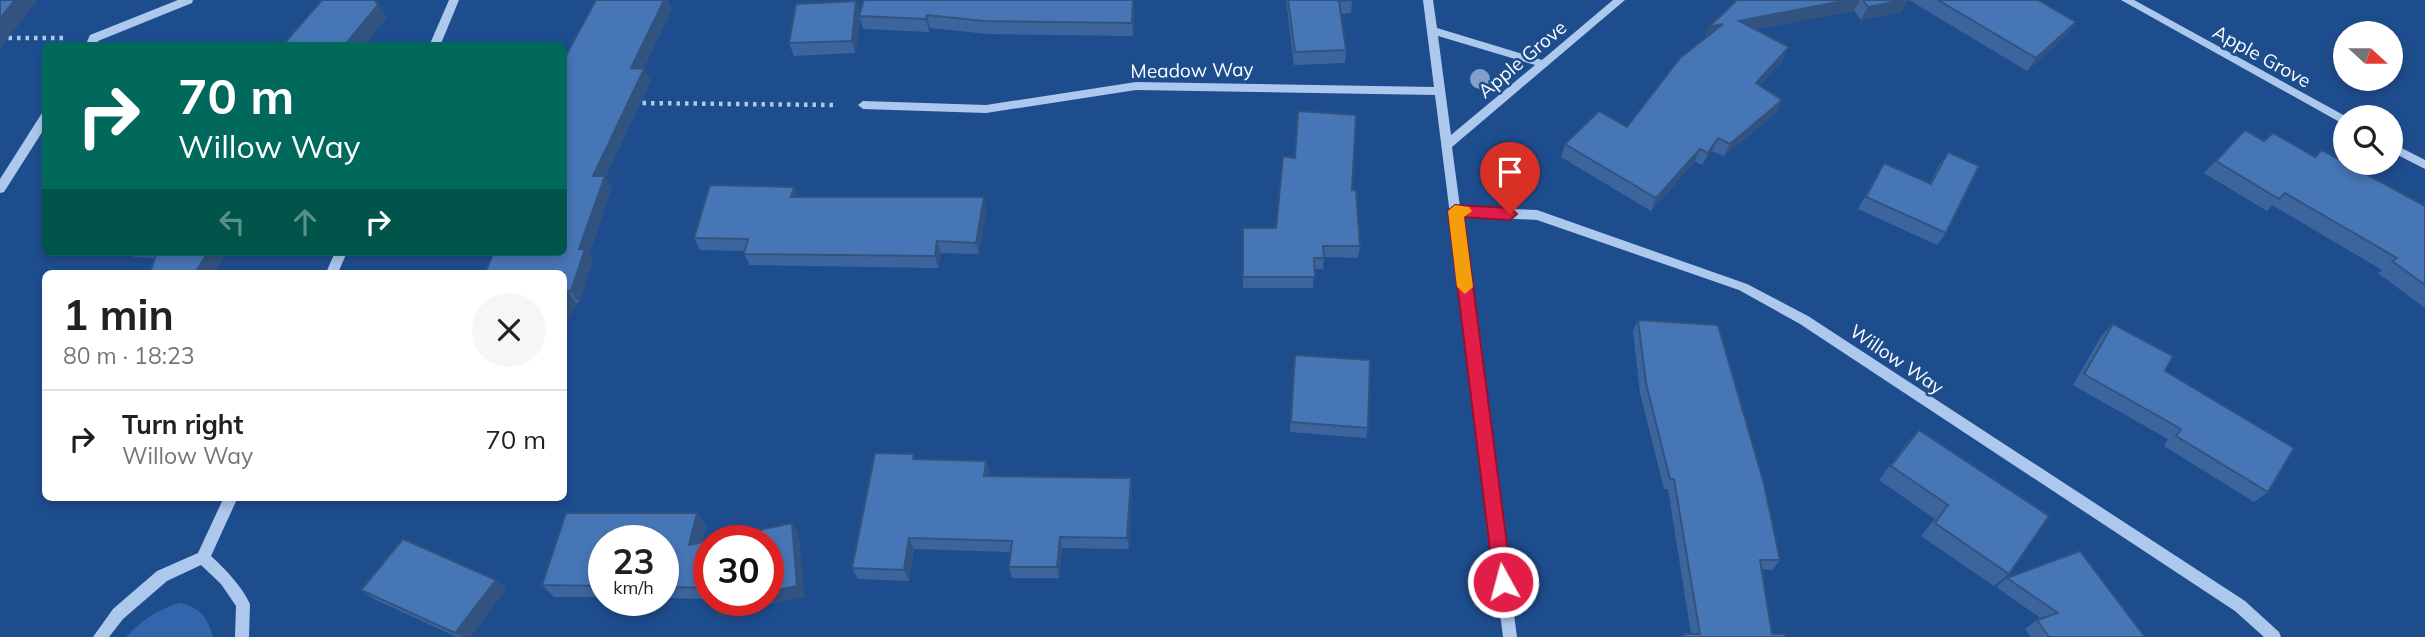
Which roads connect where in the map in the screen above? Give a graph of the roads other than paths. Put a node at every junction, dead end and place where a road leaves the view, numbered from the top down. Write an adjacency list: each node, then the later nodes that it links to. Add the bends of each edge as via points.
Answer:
1 (188, 0): 7 (street)
2 (454, 0): 8 (street)
3 (1429, 0): 6 (street)
4 (1620, 0): 9 (street, Apple Grove)
5 (2126, 0): 12 (street, Apple Grove)
6 (1433, 31): 9 (street); 10 (street)
7 (92, 42)
8 (436, 42)
9 (1544, 64): 14 (street, Apple Grove)
10 (1439, 91): 11 (street, Meadow Way, via 1136,86 986,109); 14 (street)
11 (863, 105)
12 (2333, 114)
13 (42, 122): 17 (street)
14 (1447, 145): 18 (street)
15 (2403, 153): 16 (street)
16 (2425, 165)
17 (0, 189)
18 (1455, 211): 23 (street); 24 (street, Willow Way, via 1536,215 1743,287 1804,320 2240,606)
19 (228, 501): 20 (street)
20 (203, 558): 21 (street, via 162,576 118,614); 22 (street, via 226,579 243,604)
21 (100, 637)
22 (242, 637)
23 (1510, 637)
24 (2274, 637)

